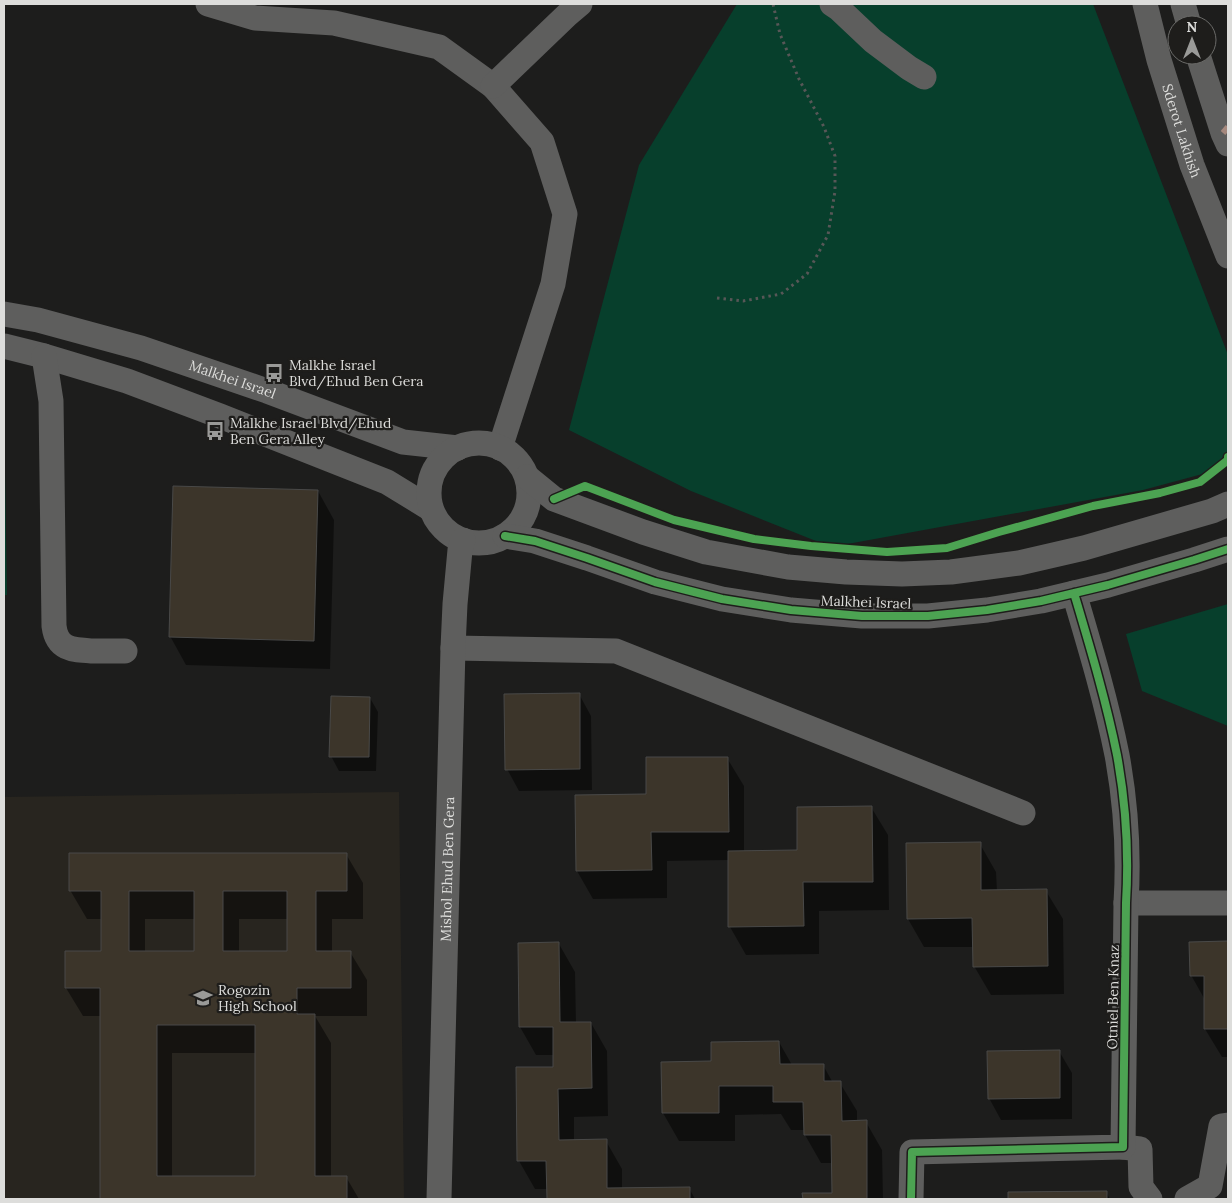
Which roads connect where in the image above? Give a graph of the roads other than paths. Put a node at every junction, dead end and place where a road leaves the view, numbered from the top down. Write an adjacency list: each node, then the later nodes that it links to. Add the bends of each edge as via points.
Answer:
1 (208, 4): 7 (street, via 255,18 334,23 439,47)
2 (580, 4): 7 (street)
3 (832, 4): 6 (street, via 873,41)
4 (1145, 4): 9 (street, Sderot Lakhish, via 1192,165)
5 (1201, 65): 8 (street)
6 (924, 77)
7 (493, 86): 14 (street, via 542,142 565,214 553,284)
8 (1228, 144)
9 (1228, 256)
10 (4, 314): 13 (street, Malkhei Israel, via 141,348 402,442)
11 (4, 346): 12 (street)
12 (44, 356): 17 (street, via 127,381 387,482); 23 (street, via 51,401 55,635 67,648)
13 (458, 448): 14 (street, via 486,444); 17 (street, via 436,467 429,495)
14 (500, 448): 15 (street, via 520,465)
15 (526, 477): 16 (street, Malkhei Israel, via 554,499 706,552 788,567 846,572 951,572 1019,563 1084,548); 18 (street, via 529,494 526,510 518,525)
16 (1228, 504)
17 (431, 509): 19 (street, via 449,533)
18 (505, 536): 19 (street, via 491,542); 21 (street, Malkhei Israel, via 535,542 655,582 722,599 791,610 862,616 928,616 987,610)
19 (463, 540): 22 (street, Mishol Ehud Ben Gera, via 455,604)
20 (1228, 549): 21 (street, Malkhei Israel)
21 (1074, 593): 25 (street, Otniel Ben Knaz, via 1117,756 1126,819)
22 (454, 648): 24 (street, via 616,651); 29 (street, Mishol Ehud Ben Gera)
23 (126, 651)
24 (1023, 813)
25 (1126, 903): 26 (street); 28 (street, Otniel Ben Knaz)
26 (1228, 903)
27 (1228, 1126): 32 (street, via 1220,1126 1210,1186)
28 (1123, 1147): 30 (street, via 912,1152); 31 (street, via 1140,1148 1141,1187)
29 (439, 1199)
30 (911, 1199)
31 (1150, 1199)
32 (1187, 1199)

